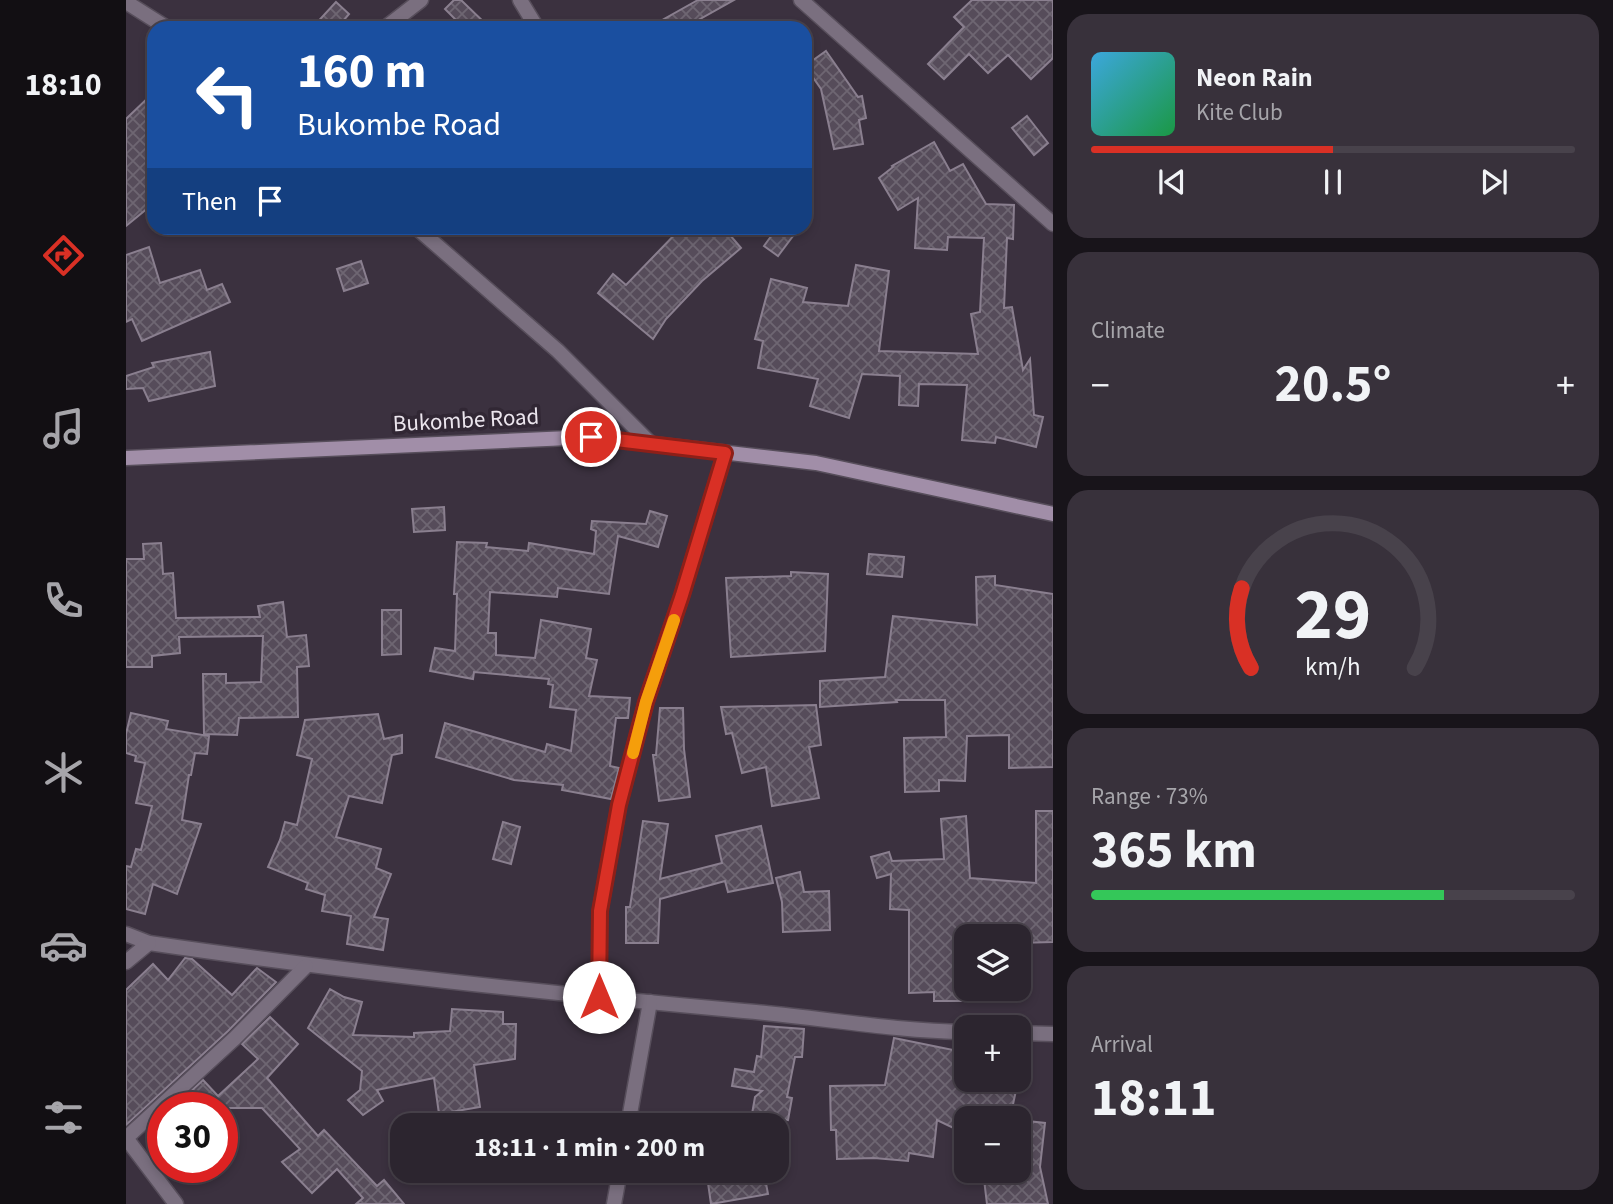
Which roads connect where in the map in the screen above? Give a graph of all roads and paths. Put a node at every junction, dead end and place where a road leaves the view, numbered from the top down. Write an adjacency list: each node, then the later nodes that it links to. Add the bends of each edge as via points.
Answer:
1 (421, 0): 6 (street)
2 (520, 0): 7 (street)
3 (801, 0): 8 (street)
4 (126, 2): 5 (street)
5 (156, 21)
6 (394, 21)
7 (533, 21)
8 (1053, 224)
9 (425, 235): 10 (street, via 558,351)
10 (651, 444): 11 (main road, Bukombe Road); 12 (main road, Bukombe Road, via 591,437)
11 (725, 453): 13 (main road, Bukombe Road, via 816,463); 18 (street, via 646,702 619,805 600,911)
12 (126, 458)
13 (1053, 514)
14 (126, 934): 15 (street)
15 (149, 943): 16 (street); 17 (street)
16 (126, 962)
17 (306, 966): 18 (street); 25 (street, via 126,1138)
18 (599, 997): 19 (street)
19 (650, 1002): 20 (street); 23 (street)
20 (954, 1032)
21 (1031, 1034): 22 (street)
22 (1053, 1034)
23 (630, 1113)
24 (618, 1183): 26 (street)
25 (176, 1204)
26 (614, 1204)

